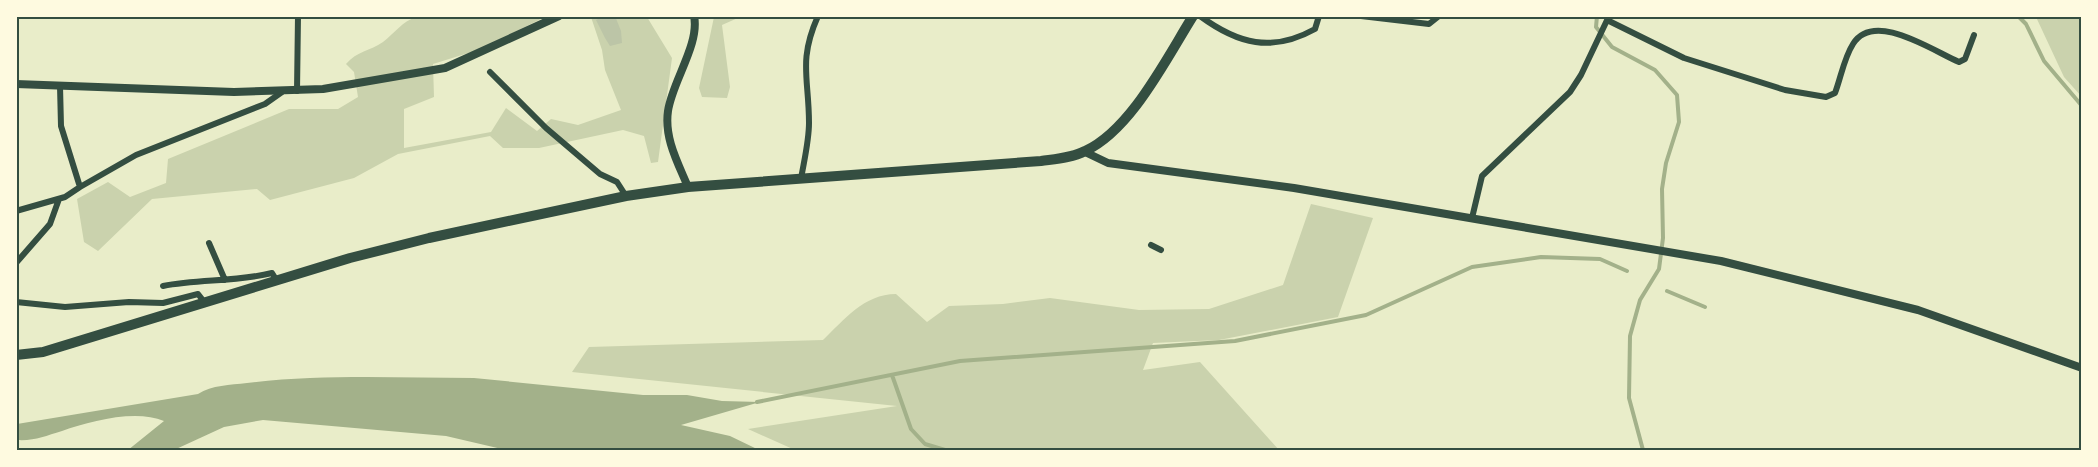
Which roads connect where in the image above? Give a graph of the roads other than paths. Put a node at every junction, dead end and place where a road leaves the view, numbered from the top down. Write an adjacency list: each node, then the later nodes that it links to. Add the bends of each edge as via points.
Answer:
1 (298, 16): 16 (street)
2 (559, 16): 10 (street)
3 (694, 16): 20 (street, via 694,32 668,112 672,148)
4 (818, 16): 19 (street, via 805,60 809,125)
5 (1193, 16): 18 (main road, via 1124,123)
6 (1200, 16): 7 (street, via 1239,39 1265,45 1302,37 1315,29)
7 (1319, 16)
8 (1361, 16): 9 (street, via 1429,24)
9 (1439, 16)
10 (542, 20): 16 (street, via 478,55 428,73)
11 (1608, 21): 12 (street, via 1684,58 1785,90 1826,97 1835,93 1849,51 1864,33 1874,29 1897,34 1959,62 1965,59); 25 (street, via 1570,92 1482,176)
12 (1974, 35)
13 (490, 72): 22 (street, via 546,128 600,174 617,182)
14 (16, 84): 15 (street)
15 (60, 86): 17 (street); 21 (street, via 61,126)
16 (297, 91): 17 (street)
17 (282, 92): 21 (street, via 265,104 136,155)
18 (1084, 152): 19 (main road, via 1041,161); 25 (street, via 1108,163 1203,174)
19 (801, 179): 20 (main road)
20 (688, 187): 22 (main road)
21 (80, 188): 23 (street)
22 (626, 196): 31 (main road, via 429,238)
23 (59, 199): 24 (street); 29 (street, via 50,224)
24 (16, 211)
25 (1472, 218): 36 (street, via 1805,280 1918,310)
26 (209, 243): 30 (street)
27 (1151, 245): 28 (street)
28 (1161, 250)
29 (16, 263)
30 (225, 280): 31 (street, via 272,273); 32 (street)
31 (277, 281): 34 (main road)
32 (163, 285)
33 (16, 302): 34 (street, via 65,307 163,303 198,294)
34 (205, 303): 35 (main road, via 43,352)
35 (16, 355)
36 (2082, 368)

